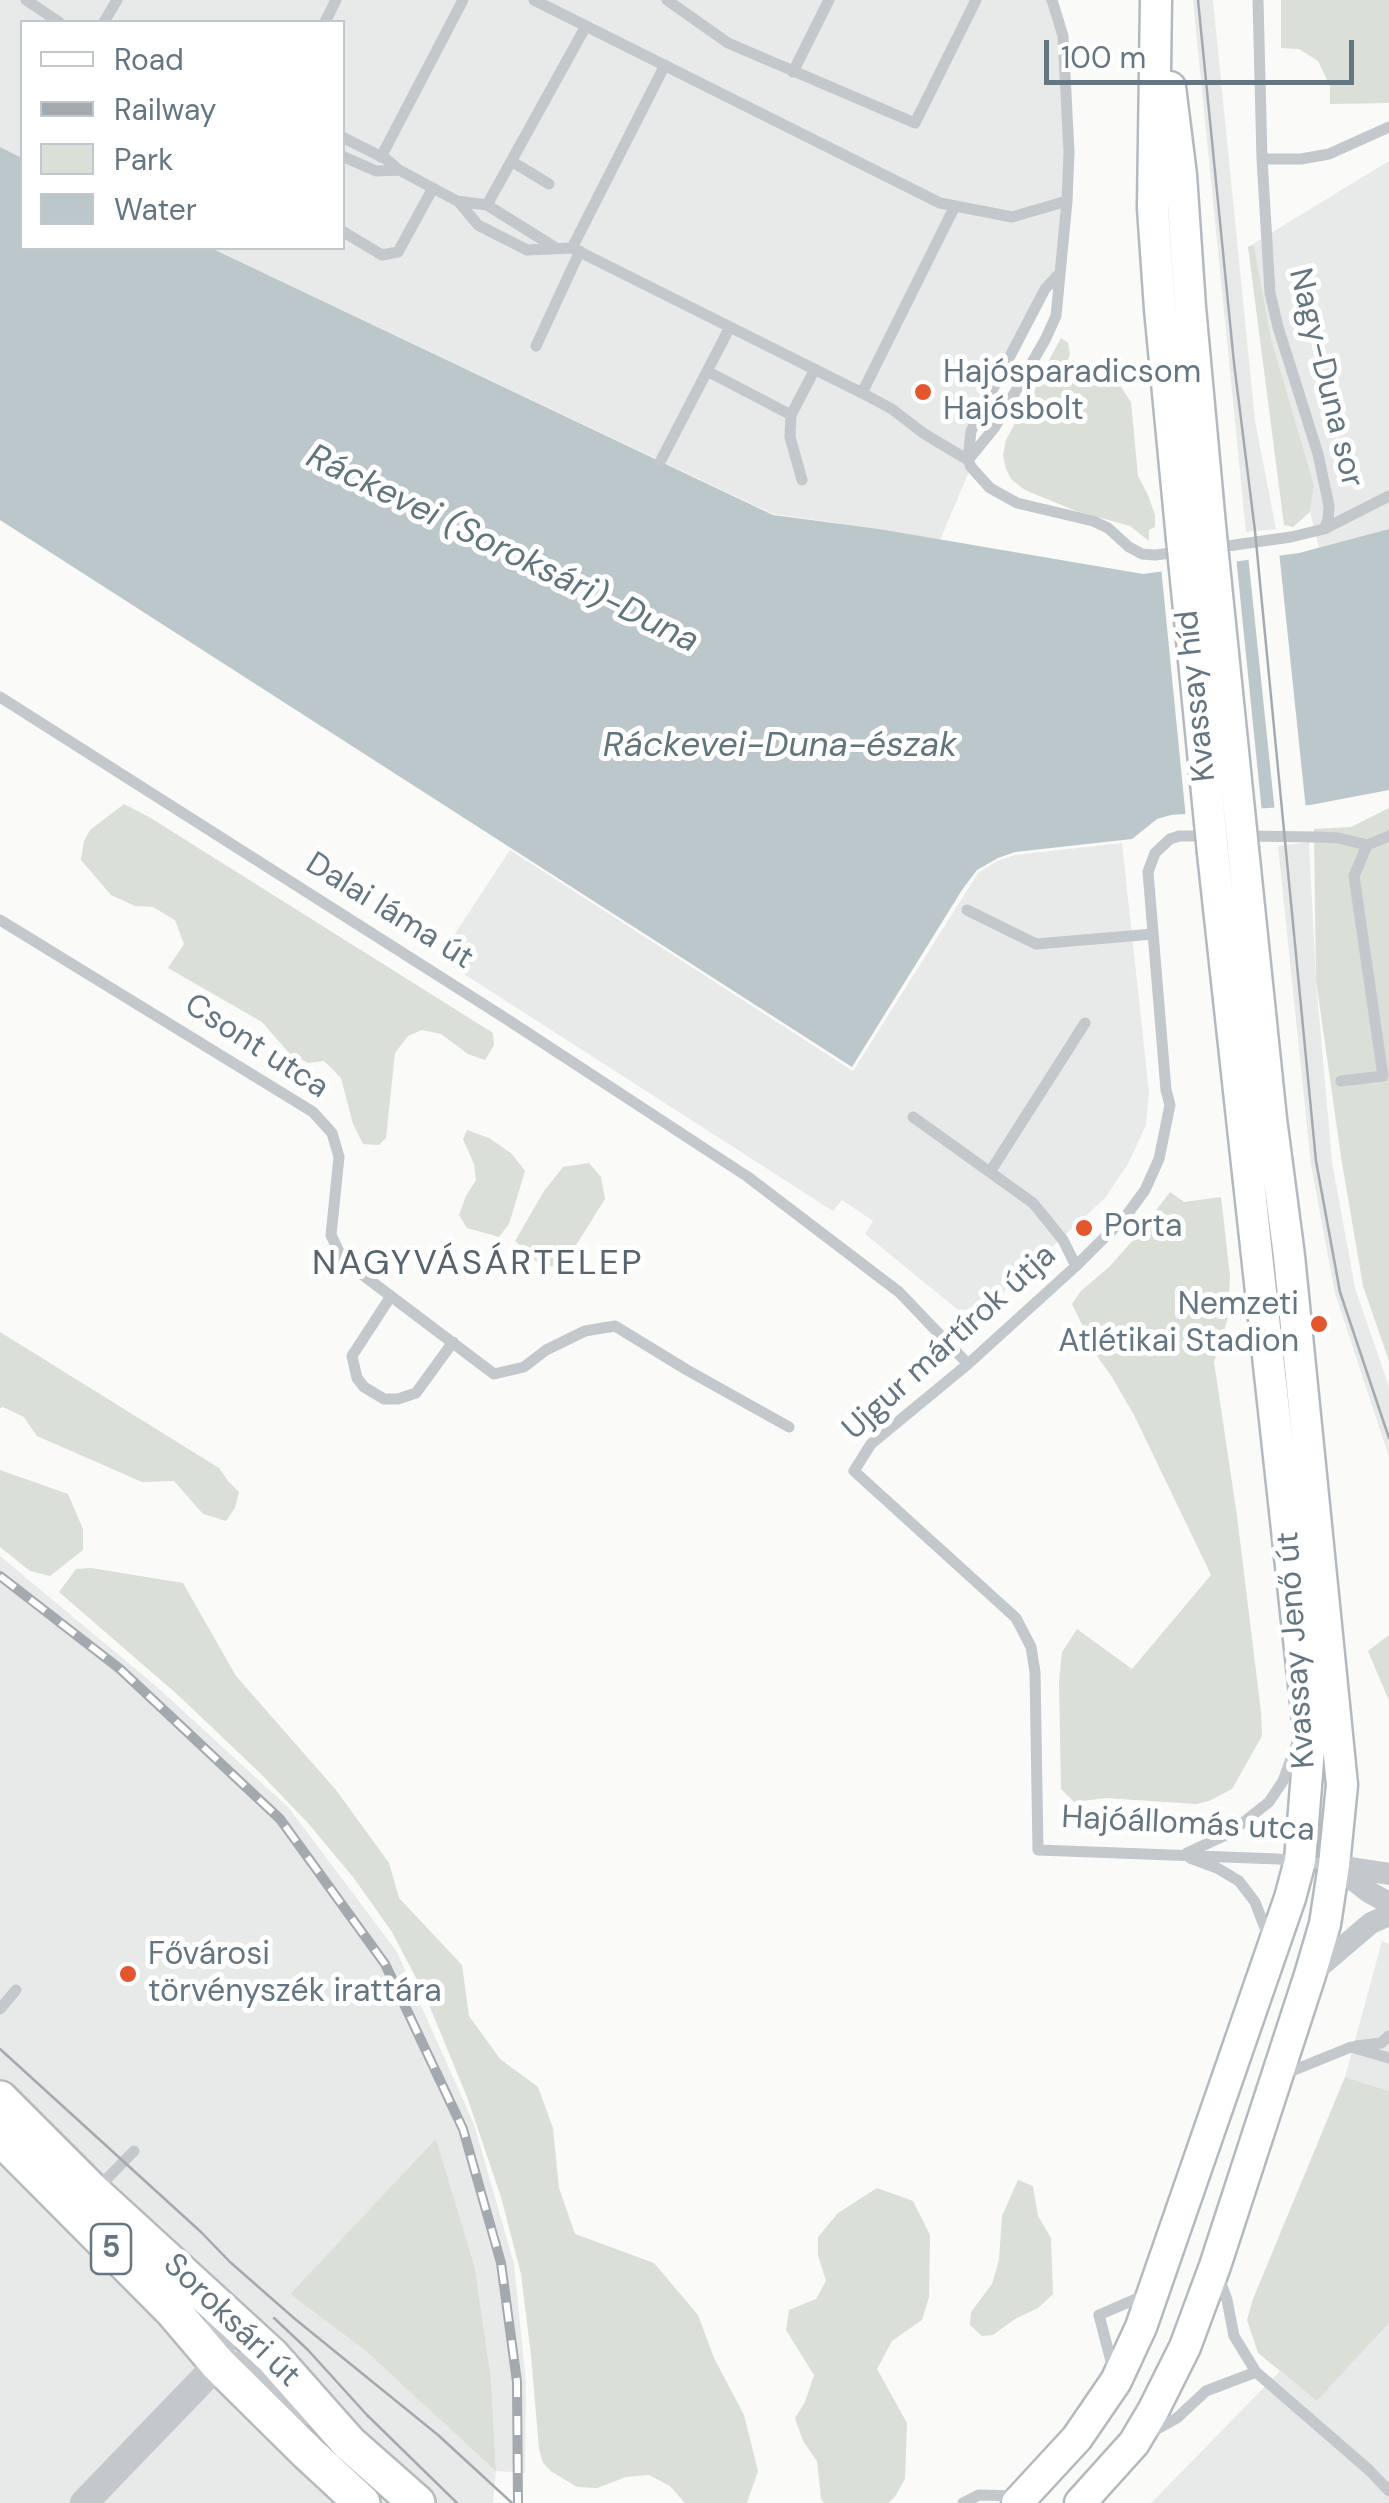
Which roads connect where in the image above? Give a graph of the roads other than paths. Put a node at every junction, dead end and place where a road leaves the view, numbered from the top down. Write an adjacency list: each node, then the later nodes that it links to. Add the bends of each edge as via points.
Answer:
1 (26, 0): 10 (lane)
2 (463, 0): 16 (lane)
3 (534, 0): 11 (lane)
4 (829, 0): 13 (lane)
5 (976, 0): 13 (lane, via 915,123)
6 (1052, 0): 24 (lane, via 1063,36)
7 (1158, 0): 44 (main road, Kvassay híd, bridge, via 1153,208 1160,310 1196,537)
8 (1258, 0): 18 (lane, Nagy-Duna sor)
9 (673, 1): 13 (lane, via 728,43)
10 (41, 4)
11 (586, 26): 12 (lane); 19 (lane)
12 (664, 65): 26 (lane); 29 (lane)
13 (793, 72)
14 (1389, 127): 18 (lane, via 1329,154)
15 (345, 138): 16 (lane)
16 (381, 156): 20 (lane)
17 (345, 157): 20 (lane, via 376,170)
18 (1262, 159): 41 (lane, Nagy-Duna sor, via 1270,293 1318,454 1329,506)
19 (511, 161): 21 (lane); 25 (lane)
20 (399, 170): 22 (lane)
21 (549, 184)
22 (433, 188): 23 (lane); 27 (lane, via 398,252 382,255)
23 (456, 201): 25 (lane); 28 (lane, via 478,225 527,250)
24 (1067, 201): 26 (lane, via 1012,217); 30 (lane)
25 (486, 205): 28 (lane)
26 (955, 206): 35 (lane)
27 (345, 233)
28 (556, 248): 29 (lane)
29 (576, 250): 31 (lane); 32 (lane)
30 (1060, 274): 37 (lane, via 1045,290 971,432); 37 (lane, via 1056,316 1045,340 996,427)
31 (730, 327): 33 (lane); 34 (lane)
32 (536, 346)
33 (707, 370): 36 (lane); 38 (lane)
34 (815, 370): 35 (lane); 36 (lane)
35 (862, 393): 37 (lane)
36 (790, 415): 39 (lane)
37 (968, 460): 41 (lane, via 990,488 1017,502 1094,521 1142,554)
38 (660, 462)
39 (802, 480)
40 (1389, 496): 41 (lane)
41 (1324, 529)
42 (0, 697): 56 (lane, Dalai láma út, via 748,1176 900,1292)
43 (1389, 836): 45 (lane)
44 (1228, 844): 45 (lane, via 1317,836); 48 (lane, Ujgur mártírok útja, via 1179,836 1155,853 1148,872); 58 (main road, Kvassay Jenő út, via 1241,1124); 62 (main road, Kvassay Jenő út, via 1290,1256 1342,1785)
45 (1368, 845): 50 (lane, via 1354,876 1383,1076)
46 (967, 910): 48 (lane, via 1036,944)
47 (0, 920): 54 (lane, Csont utca, via 313,1112 332,1133 339,1157 331,1236 343,1260)
48 (1153, 934): 53 (lane, Ujgur mártírok útja, via 1170,1105 1163,1144 1145,1190)
49 (1085, 1023): 52 (lane)
50 (1341, 1081)
51 (913, 1117): 52 (lane)
52 (990, 1172): 53 (lane, via 1033,1203)
53 (1081, 1262): 56 (lane, Ujgur mártírok útja)
54 (391, 1296): 55 (lane, Csont utca); 55 (lane, via 352,1356 364,1387 384,1398 416,1392)
55 (453, 1342): 57 (lane, Csont utca, via 494,1374 524,1367 585,1332 616,1326)
56 (968, 1364): 59 (lane, Ujgur mártírok útja, via 871,1444 854,1471 1016,1618 1031,1647)
57 (788, 1427)
58 (1307, 1712): 60 (lane, via 1269,1802 1230,1834); 61 (main road, Kvassay Jenő út)
59 (1038, 1850): 60 (lane, Hajóállomás utca)
60 (1182, 1855): 61 (lane, Hajóállomás utca); 66 (lane, via 1239,1881)
61 (1300, 1861): 62 (lane, Hajóállomás utca); 66 (main road, Kvassay Jenő út)
62 (1334, 1865): 63 (street, Hajóállomás utca); 64 (street, Hajóállomás utca); 67 (main road, Kvassay Jenő út)
63 (1389, 1874)
64 (1389, 1904)
65 (1389, 1916): 67 (street, via 1371,1923)
66 (1273, 1947): 79 (main road, Kvassay Jenő út)
67 (1310, 1976): 73 (main road, Kvassay Jenő út)
68 (16, 1990): 69 (lane)
69 (0, 2009)
70 (1389, 2036): 71 (lane)
71 (1351, 2047): 72 (lane); 73 (lane)
72 (1389, 2058)
73 (1278, 2076): 78 (main road, Kvassay Jenő út)
74 (0, 2099): 77 (main road, Soroksári út / 5)
75 (0, 2137): 81 (main road, Soroksári út / 5)
76 (134, 2152): 77 (lane)
77 (94, 2193): 80 (main road, Soroksári út / 5)
78 (1214, 2266): 82 (lane, via 1234,2336); 85 (main road, Kvassay Jenő út, via 1184,2347)
79 (1154, 2292): 83 (main road, Kvassay Jenő út); 83 (lane, via 1099,2315)
80 (216, 2304): 81 (street); 84 (main road, Soroksári út / 5)
81 (218, 2364): 84 (street, via 262,2377); 88 (main road, Soroksári út / 5); 89 (street)
82 (1256, 2372): 85 (lane, via 1206,2392); 86 (lane)
83 (1116, 2381): 87 (main road, Kvassay Jenő út, via 1078,2438)
84 (349, 2442): 90 (main road, Soroksári út / 5)
85 (1134, 2443): 92 (main road, Kvassay Jenő út)
86 (1389, 2491)
87 (1020, 2499): 91 (lane, via 979,2494)
88 (360, 2502)
89 (84, 2503)
90 (417, 2503)
91 (962, 2503)
92 (1080, 2503)

